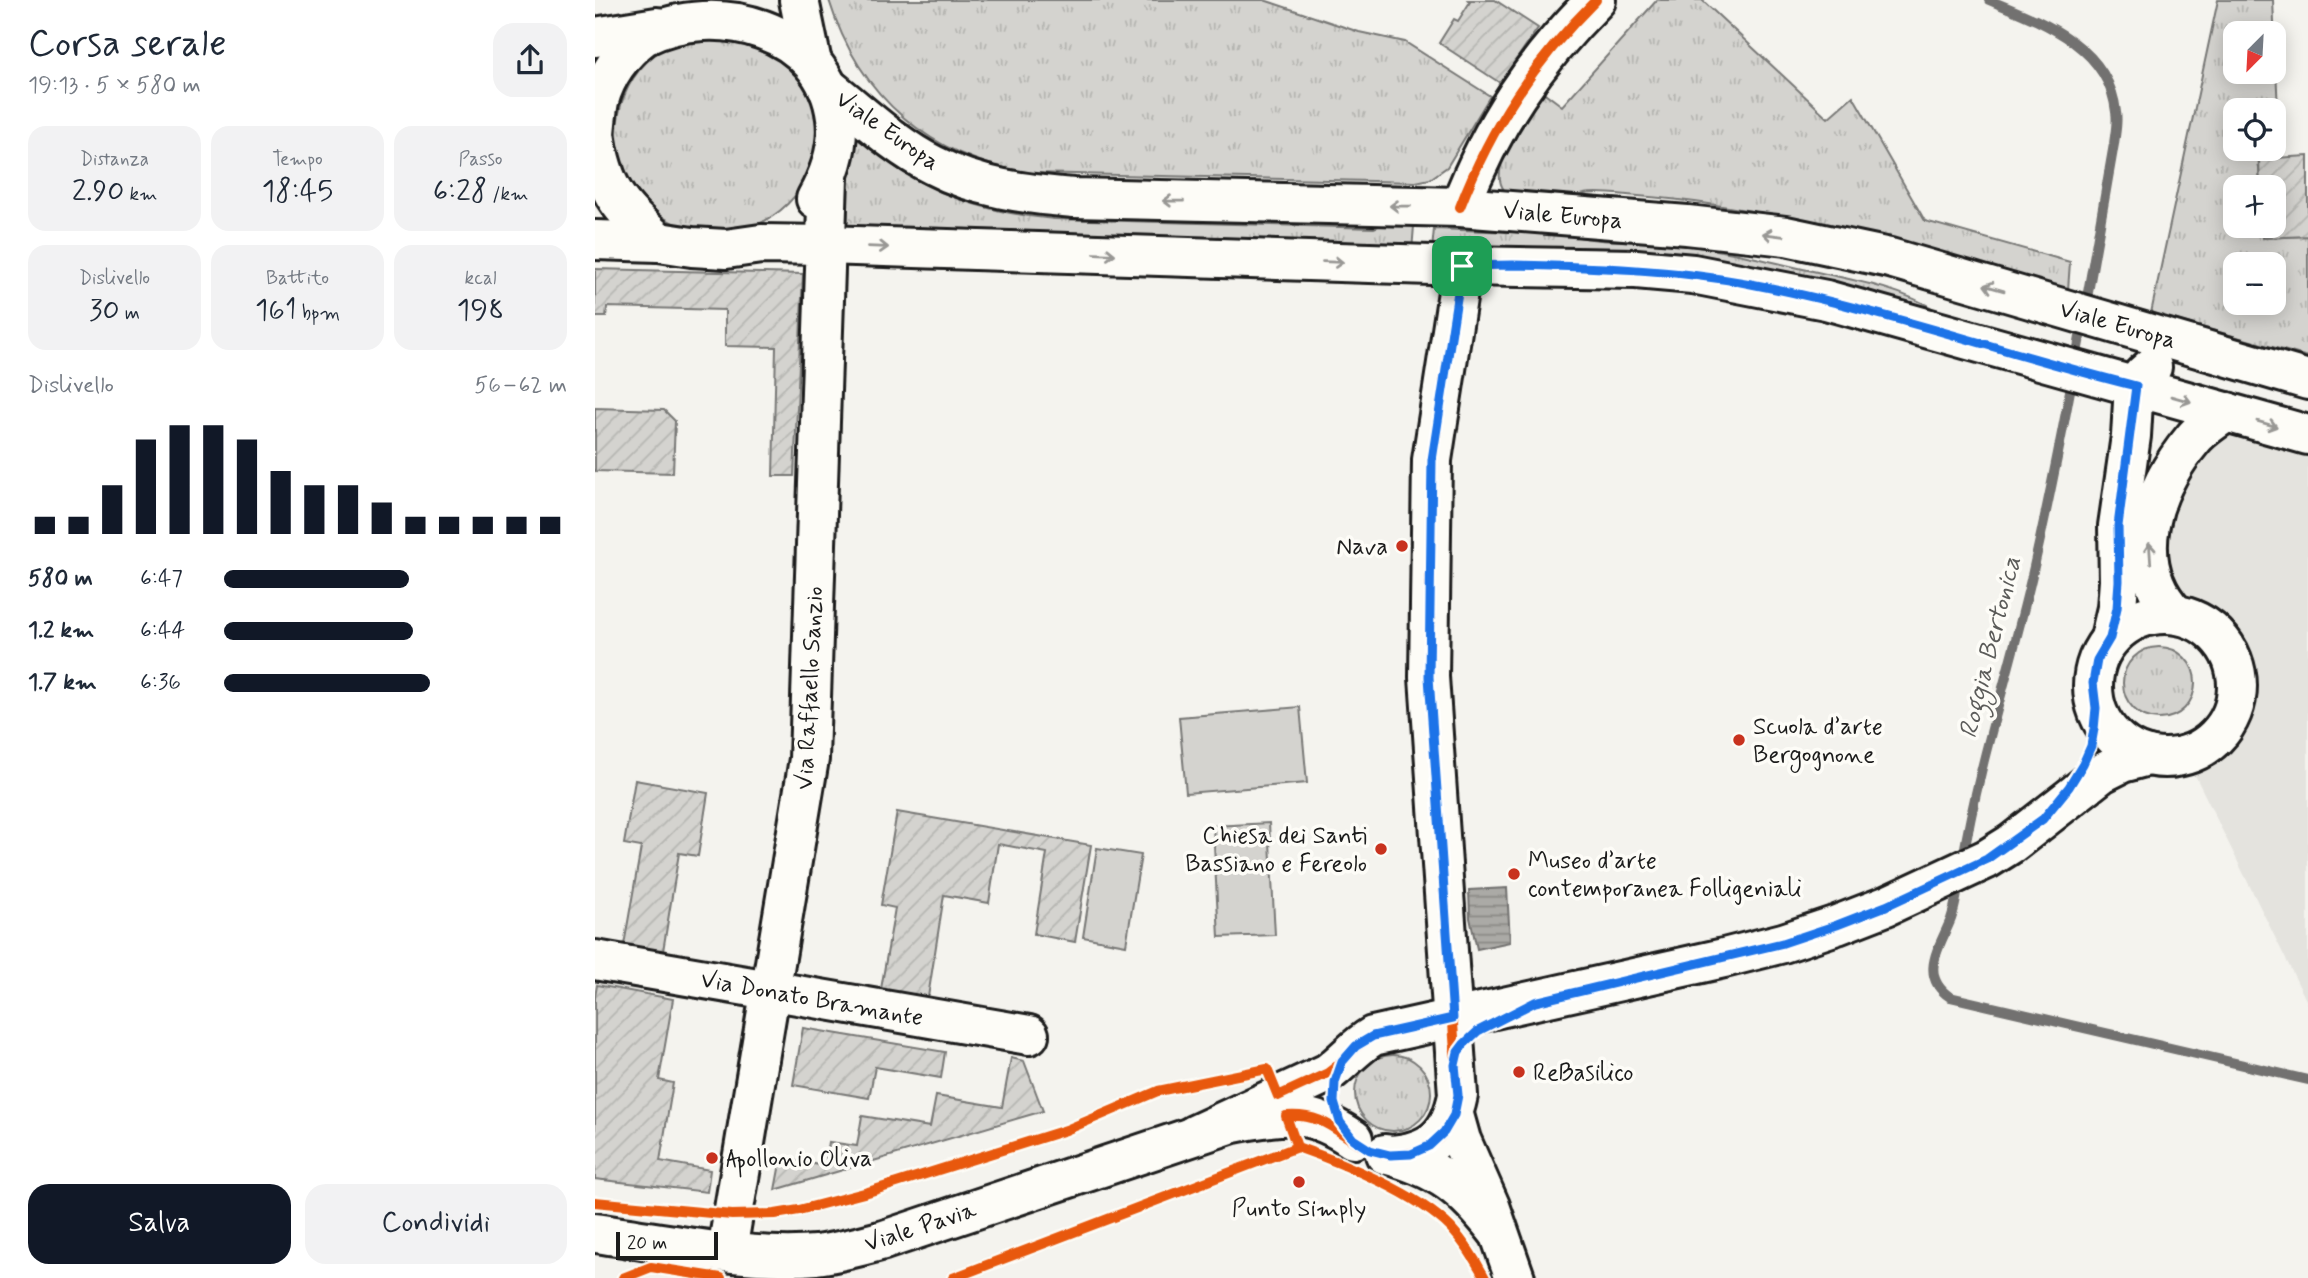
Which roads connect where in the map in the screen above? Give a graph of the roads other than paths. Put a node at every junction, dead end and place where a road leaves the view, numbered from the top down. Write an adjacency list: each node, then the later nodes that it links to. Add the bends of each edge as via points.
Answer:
1 (799, 0): 5 (street)
2 (1596, 0): 8 (street, via 1508,107)
3 (673, 15): 4 (street, Viale Europa); 5 (street, Viale Europa, via 734,13 763,22 789,36); 6 (street, Viale Europa, via 631,46 612,72 599,101)
4 (595, 37)
5 (820, 73): 7 (street, Viale Europa, via 836,118 836,147); 8 (street, Viale Europa, one-way to 5, via 1074,198 1014,192 932,165)
6 (595, 133): 10 (street, Viale Europa, via 600,165 613,194)
7 (828, 177): 11 (street, Viale Europa, via 813,206 789,229); 12 (street, Via Raffaello Sanzio)
8 (1460, 207): 14 (street, Viale Europa, one-way to 8, via 1890,258 1786,236)
9 (595, 240): 10 (street, Viale Europa)
10 (659, 242): 11 (street, Viale Europa, via 726,248)
11 (761, 244): 12 (street, Viale Europa)
12 (825, 245): 13 (street, Viale Europa, one-way to 13); 25 (street, Via Raffaello Sanzio, via 809,759)
13 (1462, 266): 15 (street, Viale Europa, via 1636,269 1727,280 1826,300); 27 (street, via 1432,460 1429,677)
14 (2308, 380)
15 (2136, 386): 16 (street, Viale Europa, via 2152,367 2164,364); 17 (street, Viale Europa, one-way to 17); 20 (street, via 2118,526 2117,608)
16 (2308, 394)
17 (2227, 412): 18 (street, Viale Europa, one-way to 18); 19 (street, one-way to 17, via 2165,603 2151,569 2151,516 2166,479 2194,438)
18 (2308, 435)
19 (2175, 614): 20 (street, via 2151,614 2128,623); 22 (street, via 2198,621 2230,654 2237,676 2236,699 2225,726 2200,749 2165,758)
20 (2110, 638): 21 (street, via 2097,660 2093,683)
21 (2096, 708): 22 (street, via 2116,738); 23 (street, Viale Pavia, via 2091,746 2083,764)
22 (2148, 756): 23 (street, Viale Pavia, via 2102,773)
23 (2043, 819): 26 (street, Viale Pavia, via 1987,859 1886,906 1783,943)
24 (595, 960): 25 (street, Via Donato Bramante)
25 (772, 991): 29 (street, Via Donato Bramante); 38 (street, Via Raffaello Sanzio)
26 (1535, 1002): 27 (street, Viale Pavia); 31 (street, Viale Pavia, via 1478,1031 1458,1052)
27 (1453, 1018): 28 (street, Viale Pavia); 31 (street)
28 (1394, 1032): 30 (street, Viale Pavia, via 1373,1036); 31 (street, via 1431,1043)
29 (1029, 1035)
30 (1342, 1062): 33 (street, Viale Pavia, via 1328,1073); 34 (street, via 1334,1102 1340,1122)
31 (1455, 1070): 32 (street, via 1458,1095)
32 (1454, 1115): 35 (street, via 1429,1146 1411,1154); 36 (street)
33 (1194, 1135): 34 (street, Viale Pavia, via 1244,1121 1298,1115 1316,1118); 39 (street, Viale Pavia, via 884,1240)
34 (1353, 1139): 35 (street)
35 (1390, 1155): 36 (street, via 1427,1167 1449,1181)
36 (1498, 1232): 40 (street)
37 (595, 1233): 38 (street, Viale Pavia)
38 (727, 1251): 39 (street, Viale Pavia)
39 (839, 1265)
40 (1515, 1278)

